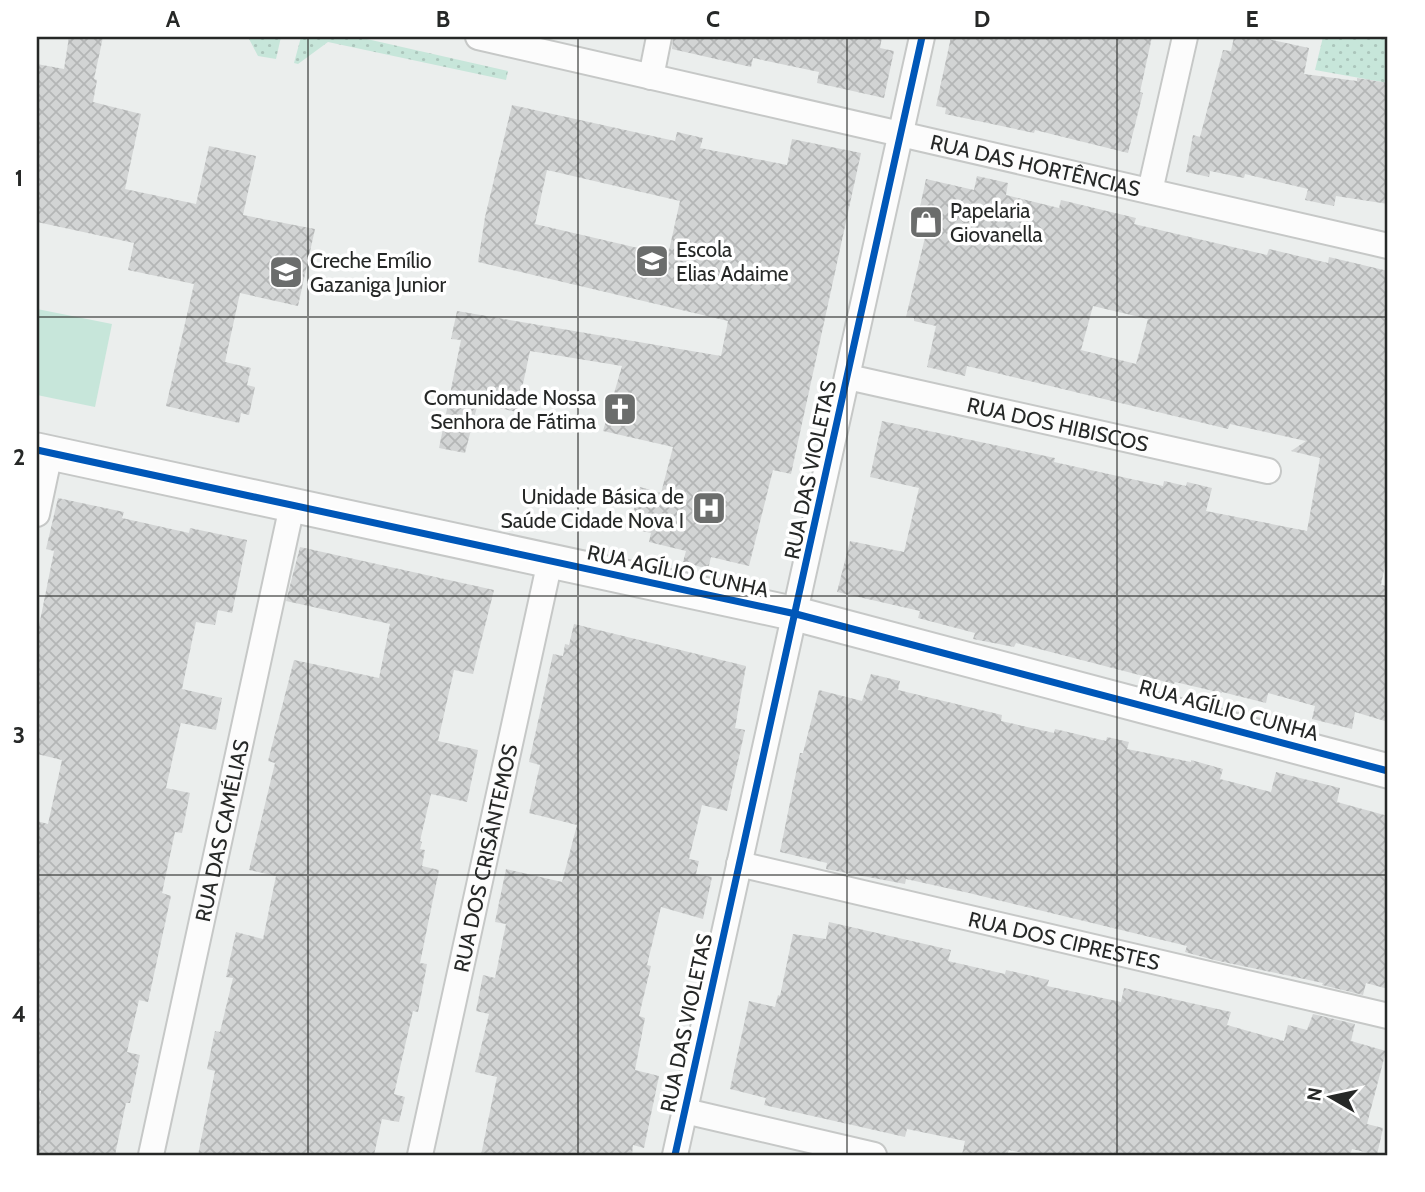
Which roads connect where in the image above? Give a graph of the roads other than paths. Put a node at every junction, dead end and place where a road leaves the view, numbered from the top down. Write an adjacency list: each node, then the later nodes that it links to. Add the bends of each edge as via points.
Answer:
1 (478, 37): 5 (street, RUA DAS HORTÊNCIAS)
2 (659, 37): 5 (street)
3 (922, 37): 6 (street, RUA DAS VIOLETAS)
4 (1185, 37): 7 (street)
5 (651, 77): 6 (street, RUA DAS HORTÊNCIAS)
6 (901, 134): 7 (street, RUA DAS HORTÊNCIAS); 9 (street, RUA DAS VIOLETAS)
7 (1150, 191): 8 (street, RUA DAS HORTÊNCIAS)
8 (1388, 246)
9 (848, 377): 11 (street, RUA DOS HIBISCOS); 15 (street, RUA DAS VIOLETAS)
10 (43, 452): 12 (main road, RUA AGÍLIO CUNHA); 13 (street)
11 (1268, 471)
12 (292, 506): 14 (main road, RUA AGÍLIO CUNHA); 20 (street, RUA DAS CAMÉLIAS)
13 (37, 514)
14 (550, 561): 15 (main road, RUA AGÍLIO CUNHA); 21 (street, RUA DOS CRISÂNTEMOS)
15 (796, 614): 16 (main road, RUA AGÍLIO CUNHA); 17 (street, RUA DAS VIOLETAS)
16 (1388, 771)
17 (739, 864): 18 (street, RUA DOS CIPRESTES); 19 (street, RUA DAS VIOLETAS)
18 (1388, 1016)
19 (685, 1111): 22 (street, RUA DAS VIOLETAS); 23 (street)
20 (151, 1155)
21 (420, 1155)
22 (675, 1155)
23 (874, 1155)

